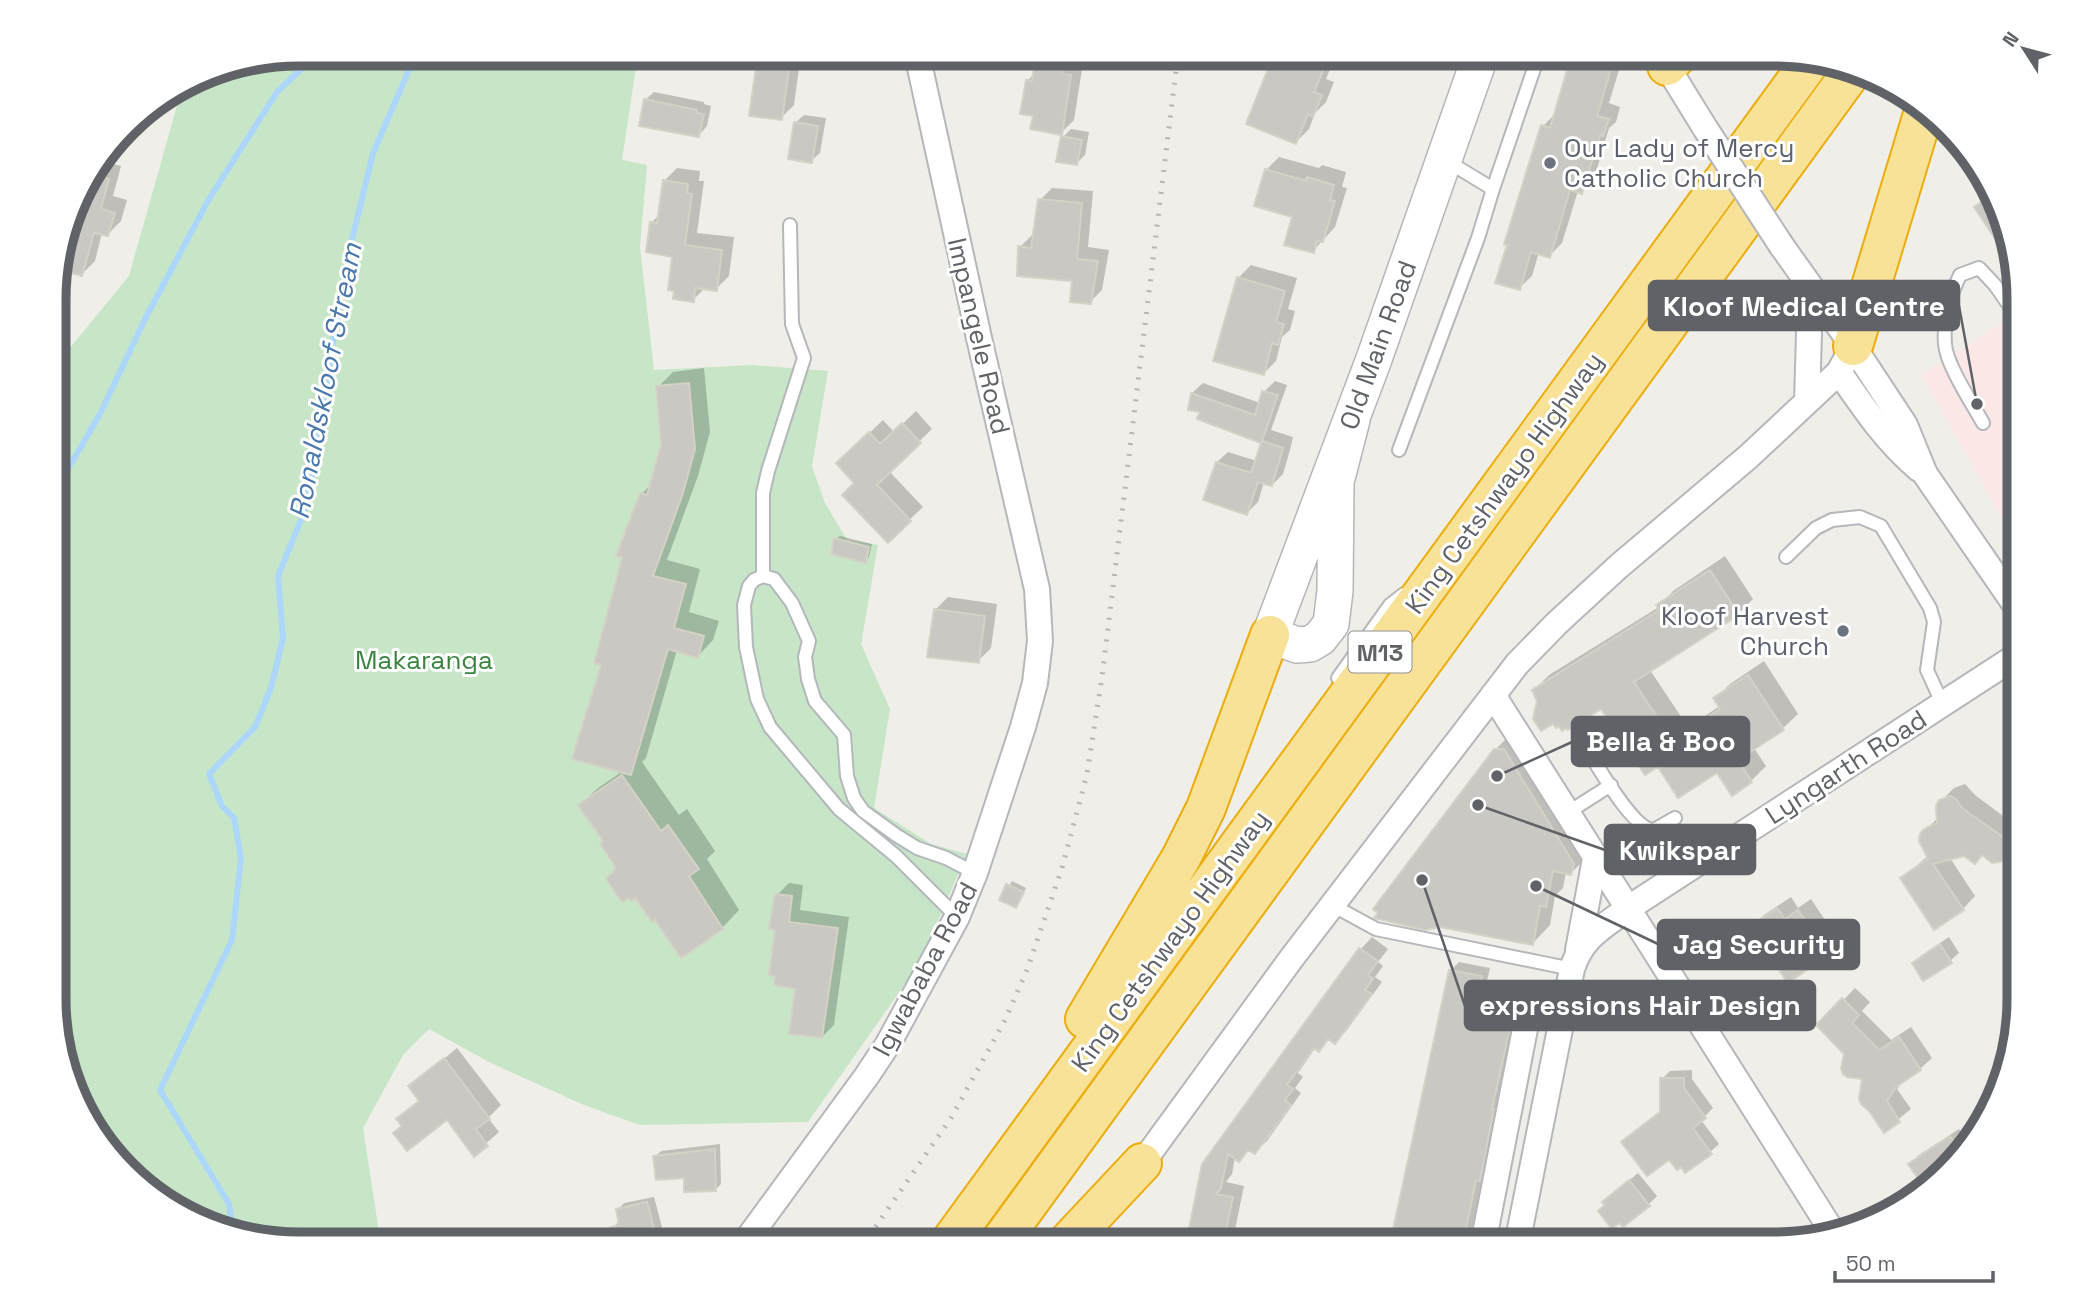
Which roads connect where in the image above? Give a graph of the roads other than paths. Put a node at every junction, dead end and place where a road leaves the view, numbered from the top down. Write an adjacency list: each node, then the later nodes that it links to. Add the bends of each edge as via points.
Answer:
1 (920, 66): 22 (street, Impangele Road, via 1032,559)
2 (1477, 66): 8 (street, Old Main Road)
3 (1535, 66): 9 (lane)
4 (1672, 66): 11 (street, bridge, via 1705,128)
5 (1805, 68): 19 (highway, King Cetshwayo Highway / M13)
6 (1847, 78): 48 (highway, King Cetshwayo Highway / M13)
7 (1921, 120): 13 (highway)
8 (1444, 159): 9 (lane); 15 (street, Old Main Road)
9 (1493, 189): 17 (lane)
10 (790, 225): 20 (lane, via 792,324 804,358 763,493)
11 (1803, 277): 13 (street); 14 (street, via 1809,334)
12 (2006, 301): 16 (lane, via 1979,268 1960,275 1949,300 1945,346)
13 (1846, 359): 14 (street); 21 (street, via 1905,425 1925,474)
14 (1807, 402): 26 (street, via 1556,624)
15 (1352, 419): 23 (street, Old Main Road); 23 (street, via 1336,482 1331,624 1310,644 1297,645)
16 (1983, 423)
17 (1399, 450)
18 (1786, 557): 27 (lane, via 1816,528 1832,520 1860,517 1881,526 1930,608 1934,622 1927,670)
19 (1447, 561): 25 (lane, via 1390,605); 30 (highway, King Cetshwayo Highway / M13)
20 (763, 576): 32 (lane, via 781,586 809,641 805,657 815,701 844,735 847,776); 35 (lane, via 750,586 744,605 746,647 757,699 770,727)
21 (2006, 592)
22 (1041, 617): 37 (street, Igwababa Road, via 1032,694)
23 (1270, 635): 46 (highway, via 1214,787 1181,858)
24 (2006, 663): 27 (street, Lyngarth Road)
25 (1332, 686)
26 (1493, 695): 33 (street); 38 (street)
27 (1943, 705): 39 (street, Lyngarth Road)
28 (1323, 711): 30 (lane)
29 (1581, 740): 31 (lane)
30 (1309, 749): 47 (highway, King Cetshwayo Highway / M13)
31 (1611, 785): 33 (lane); 34 (lane, via 1648,830)
32 (863, 811): 35 (lane); 37 (lane, via 916,848)
33 (1567, 813): 36 (street)
34 (1675, 818)
35 (854, 821): 40 (lane)
36 (1595, 859): 39 (street); 41 (street)
37 (975, 873): 40 (street, Igwababa Road)
38 (1332, 905): 41 (lane, via 1376,929); 43 (street)
39 (1627, 909): 41 (street, Lyngarth Road, via 1600,929); 44 (street)
40 (957, 917): 45 (street, Igwababa Road, via 888,1044)
41 (1575, 959): 52 (street)
42 (1525, 1029): 51 (street)
43 (1142, 1163): 49 (highway); 50 (street)
44 (1829, 1226)
45 (753, 1232)
46 (955, 1232)
47 (956, 1232)
48 (1007, 1232)
49 (1077, 1232)
50 (1098, 1232)
51 (1485, 1232)
52 (1519, 1232)

